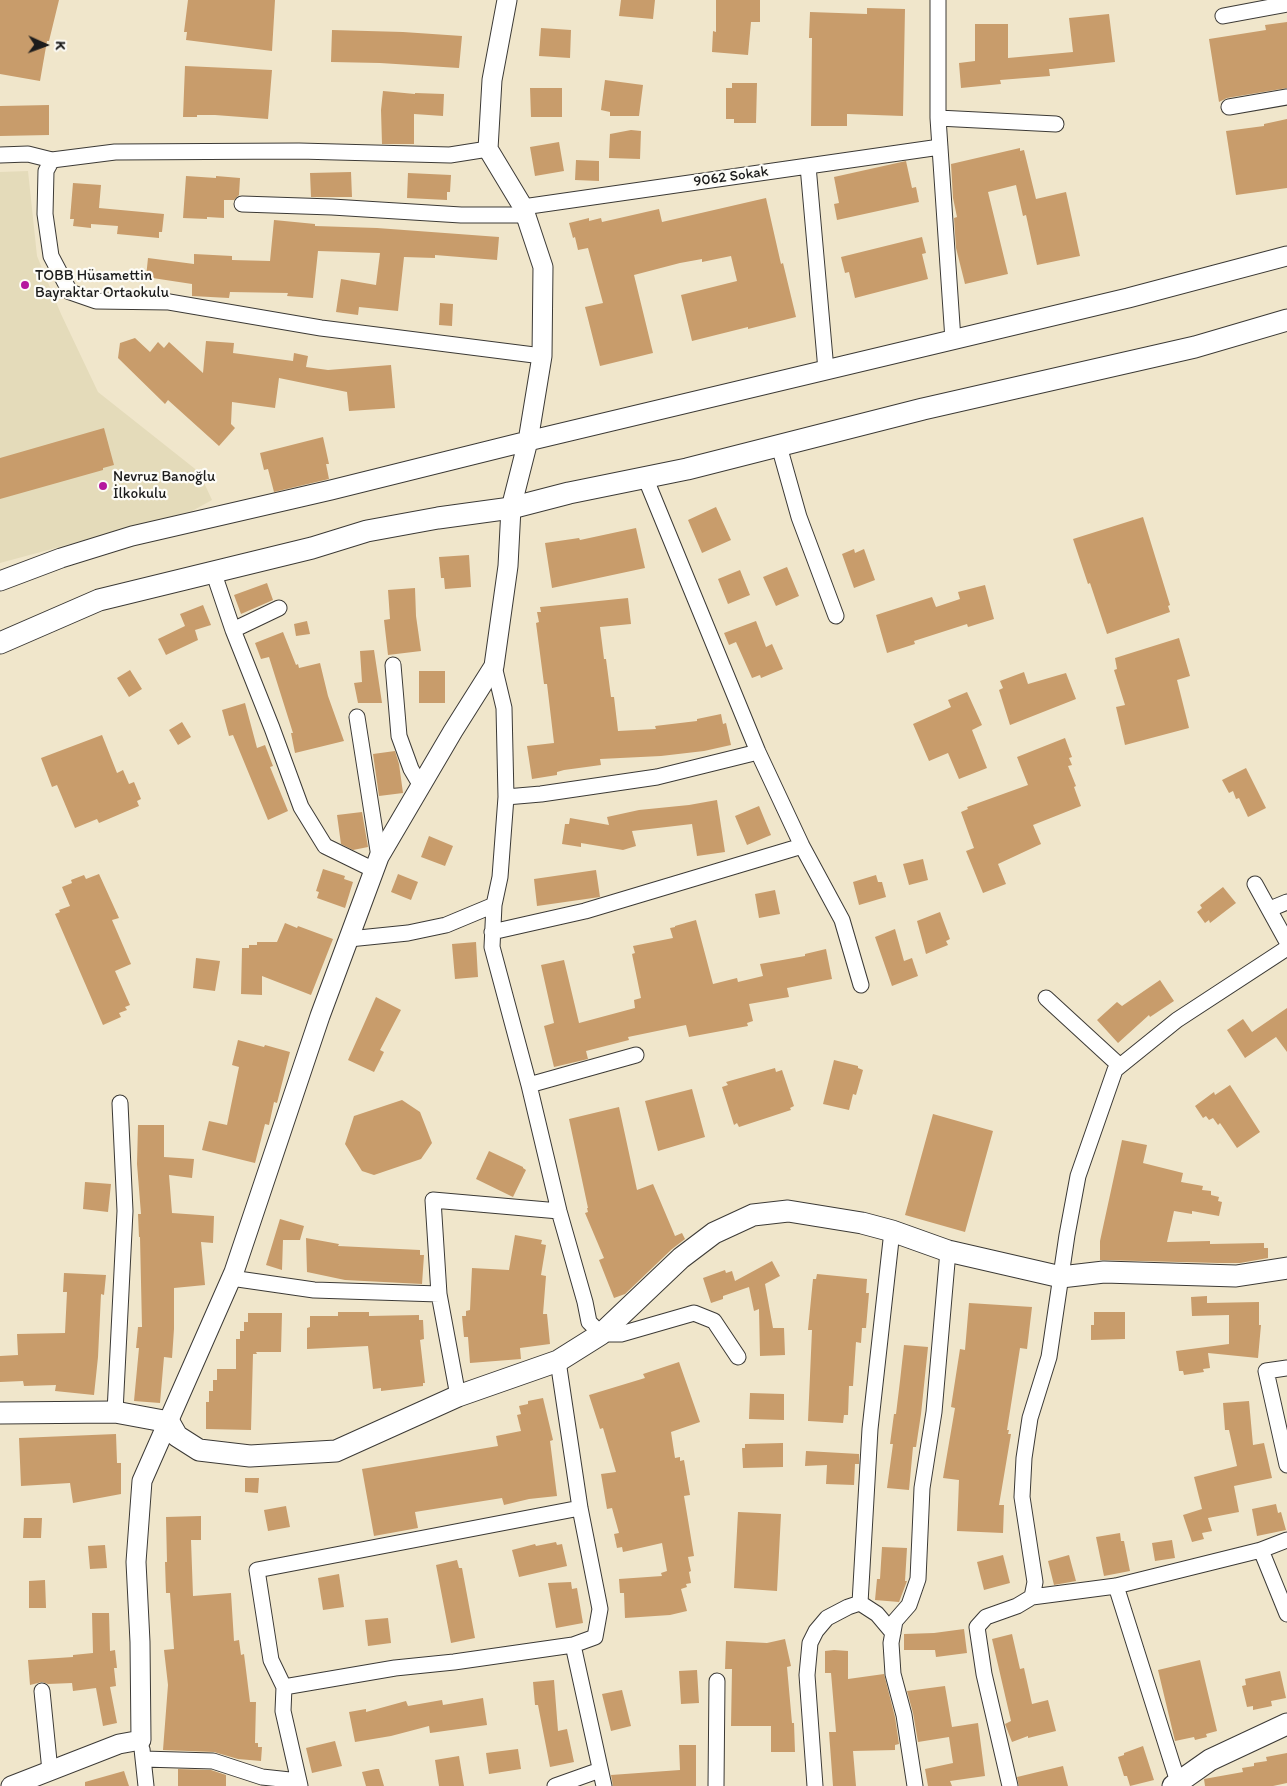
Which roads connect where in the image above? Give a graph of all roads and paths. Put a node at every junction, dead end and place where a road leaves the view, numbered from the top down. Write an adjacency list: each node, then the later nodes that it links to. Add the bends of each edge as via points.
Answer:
1 (507, 0): 10 (street, via 492,80)
2 (938, 0): 7 (street)
3 (1287, 4): 4 (street)
4 (1223, 16)
5 (1287, 97): 6 (street)
6 (1229, 107)
7 (938, 118): 8 (street); 9 (street)
8 (1056, 124)
9 (940, 146): 13 (street, 9062 Sokak); 18 (street)
10 (488, 149): 12 (street, via 450,154 116,152); 15 (street)
11 (0, 155): 12 (street, via 28,154)
12 (52, 160): 19 (street, via 46,171 48,239 51,256 70,292 96,301 169,302 321,328)
13 (808, 166): 15 (street, 9062 Sokak); 20 (street)
14 (242, 204): 15 (street, 9062 Sokak, via 461,215)
15 (524, 211): 19 (street, via 544,267)
16 (1287, 256): 18 (street)
17 (1287, 320): 22 (main road, via 1195,347 923,409)
18 (953, 340): 20 (street)
19 (542, 356): 21 (street)
20 (826, 370): 21 (street)
21 (528, 441): 24 (street); 26 (street, via 132,536)
22 (779, 446): 23 (main road); 28 (street, via 799,518)
23 (645, 477): 24 (main road); 34 (street)
24 (511, 508): 25 (main road, via 367,531 312,548); 32 (street, via 508,566)
25 (212, 571): 29 (street); 30 (main road, via 99,600)
26 (5, 577)
27 (279, 608): 29 (street)
28 (836, 616)
29 (233, 630): 38 (street, via 301,808 326,846)
30 (0, 643)
31 (393, 665): 35 (street, via 399,736 410,769)
32 (494, 666): 35 (street); 36 (street, via 504,708)
33 (357, 717): 38 (street)
34 (758, 752): 36 (street, via 657,777); 37 (street)
35 (421, 786): 38 (street)
36 (506, 797): 41 (street, via 500,877)
37 (802, 846): 43 (street, via 585,911); 47 (street, via 842,920)
38 (377, 863): 44 (street)
39 (1255, 884): 42 (street)
40 (1287, 902): 42 (street)
41 (494, 905): 43 (street); 44 (street, via 446,925)
42 (1270, 910): 45 (street)
43 (492, 932): 51 (street, via 492,946)
44 (349, 939): 58 (street)
45 (1287, 942)
46 (1287, 948): 50 (street, via 1178,1020)
47 (861, 985)
48 (1046, 998): 50 (street)
49 (636, 1055): 51 (street)
50 (1120, 1066): 57 (street, via 1115,1070 1078,1176)
51 (529, 1085): 53 (street)
52 (120, 1103): 65 (street, via 125,1211)
53 (559, 1211): 59 (street, via 433,1200); 60 (street, via 589,1322)
54 (892, 1231): 55 (main road); 60 (main road, via 788,1211 753,1215 714,1233 681,1258); 74 (street, via 870,1429)
55 (948, 1251): 57 (main road); 76 (street, via 934,1412 922,1488 918,1579 909,1605 895,1621)
56 (1287, 1268): 57 (main road, via 1236,1276 1104,1272)
57 (1061, 1277): 73 (street, via 1048,1357 1030,1418 1024,1458 1022,1497 1035,1582)
58 (231, 1278): 59 (street, via 314,1290); 67 (street)
59 (438, 1294): 64 (street)
60 (601, 1334): 61 (street, via 621,1334 694,1313 714,1321); 62 (main road)
61 (738, 1357)
62 (558, 1361): 64 (main road); 69 (street)
63 (1287, 1368): 68 (street, via 1266,1371)
64 (458, 1396): 67 (main road, via 336,1451 250,1456 199,1450 178,1436)
65 (115, 1412): 66 (main road); 67 (main road)
66 (0, 1413)
67 (169, 1422): 82 (street, via 142,1482 136,1562)
68 (1287, 1465)
69 (580, 1508): 77 (street, via 600,1609 595,1637); 79 (street, via 257,1570 271,1660)
70 (1287, 1540): 71 (street)
71 (1261, 1550): 72 (street); 75 (street)
72 (1116, 1586): 73 (street); 87 (street)
73 (1032, 1597): 95 (street, via 986,1617 977,1627 984,1674)
74 (860, 1603): 76 (street, via 877,1614); 93 (street, via 826,1618 810,1643 807,1675)
75 (1287, 1614)
76 (893, 1633): 94 (street, via 893,1674 904,1715)
77 (573, 1645): 79 (street, via 395,1668); 84 (street)
78 (717, 1681): 92 (street)
79 (284, 1687): 86 (street, via 283,1711)
80 (42, 1691): 85 (street)
81 (1287, 1724): 87 (main road, via 1210,1760)
82 (141, 1740): 83 (street); 85 (street, via 119,1744)
83 (143, 1759): 86 (street, via 213,1761 262,1777); 89 (street)
84 (600, 1770): 90 (street); 91 (street)
85 (50, 1771): 88 (street)
86 (300, 1784)
87 (1176, 1784)
88 (19, 1785)
89 (146, 1786)
90 (555, 1786)
91 (604, 1786)
92 (716, 1786)
93 (815, 1786)
94 (915, 1786)
95 (1010, 1786)

